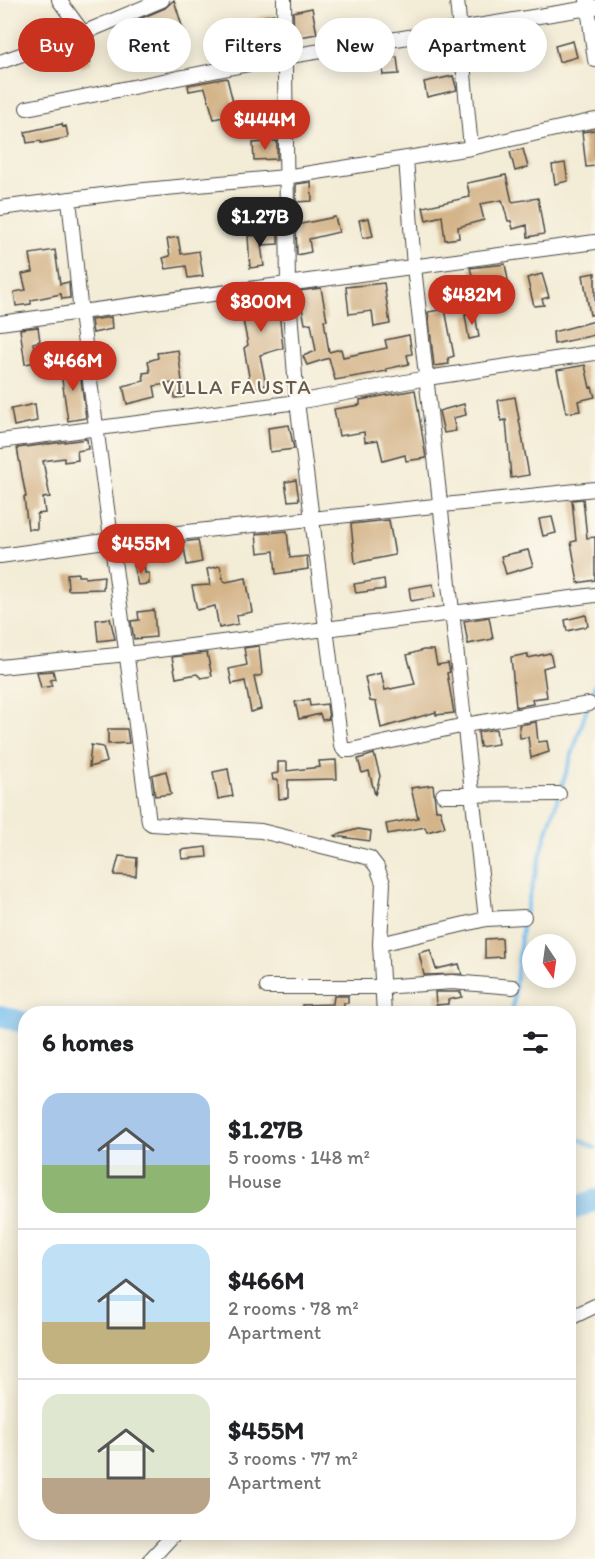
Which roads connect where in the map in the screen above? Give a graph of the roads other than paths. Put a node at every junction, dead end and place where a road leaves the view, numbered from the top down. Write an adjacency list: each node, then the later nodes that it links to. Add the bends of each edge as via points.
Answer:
1 (59, 0): 6 (street)
2 (162, 0): 10 (street)
3 (284, 0): 7 (street)
4 (457, 0): 8 (street)
5 (590, 5): 9 (street); 14 (street)
6 (72, 18)
7 (284, 18)
8 (459, 18)
9 (520, 18)
10 (95, 28)
11 (407, 37): 12 (street)
12 (303, 54)
13 (18, 56): 15 (street)
14 (595, 60)
15 (0, 62)
16 (209, 72): 19 (street)
17 (285, 72): 23 (street)
18 (464, 72): 21 (street)
19 (27, 108)
20 (595, 120): 21 (street)
21 (471, 148): 22 (street)
22 (406, 158): 23 (street); 27 (street)
23 (285, 177): 24 (street); 28 (street)
24 (69, 199): 25 (street); 29 (street)
25 (0, 208)
26 (595, 242): 27 (street)
27 (414, 267): 28 (street); 32 (street)
28 (288, 285): 29 (street); 33 (street)
29 (81, 314): 30 (street); 34 (street)
30 (0, 323)
31 (595, 353): 32 (street)
32 (427, 378): 33 (street); 37 (street)
33 (297, 402): 34 (street); 38 (street)
34 (96, 428): 35 (street); 39 (street)
35 (0, 441)
36 (595, 489): 37 (street)
37 (442, 504): 38 (street); 42 (street)
38 (313, 518): 39 (street); 43 (street)
39 (112, 540): 40 (street); 44 (street)
40 (0, 556)
41 (595, 595): 42 (street)
42 (453, 611): 43 (street); 47 (street)
43 (328, 627): 44 (street); 47 (street, via 344,750)
44 (127, 654): 45 (street); 53 (street, via 150,823 261,831 370,858 383,883)
45 (0, 667)
46 (589, 704): 47 (street)
47 (465, 725): 48 (street)
48 (472, 793): 49 (street); 50 (street); 52 (street)
49 (559, 794)
50 (443, 795)
51 (524, 916): 52 (street)
52 (486, 919): 53 (street)
53 (380, 944): 55 (street)
54 (267, 987): 55 (street)
55 (381, 987): 56 (street, via 452,982); 57 (street)
56 (513, 987)
57 (383, 1006)
58 (595, 1306): 59 (street)
59 (576, 1315)
60 (169, 1540): 61 (street)
61 (151, 1559)

